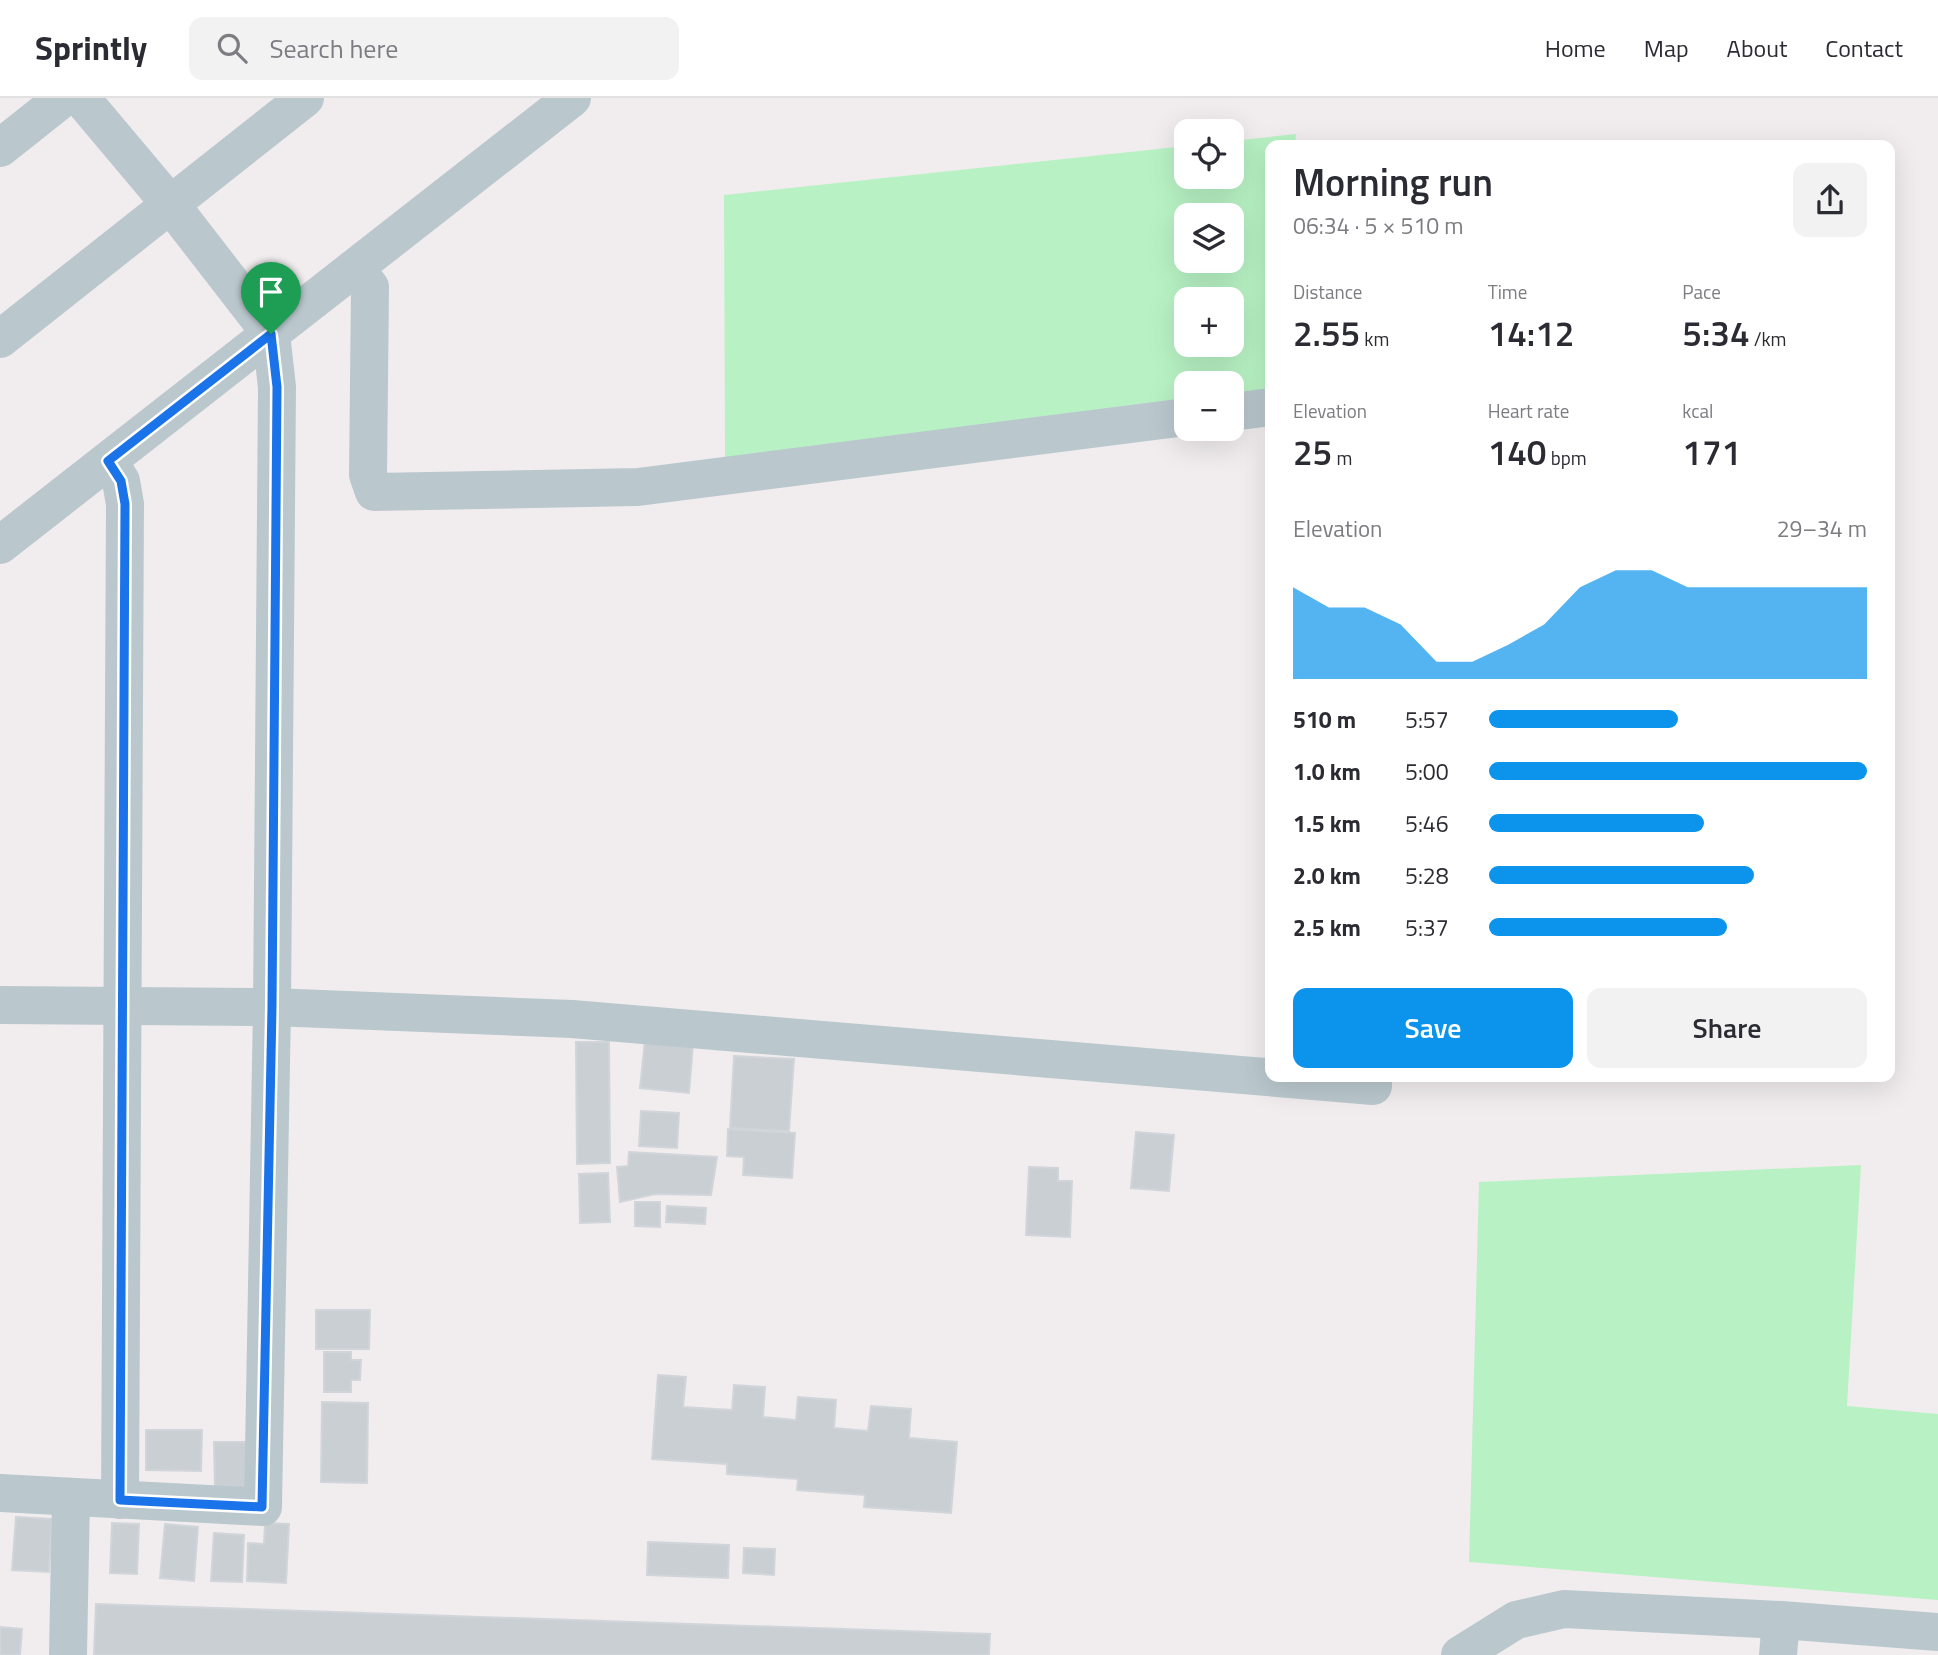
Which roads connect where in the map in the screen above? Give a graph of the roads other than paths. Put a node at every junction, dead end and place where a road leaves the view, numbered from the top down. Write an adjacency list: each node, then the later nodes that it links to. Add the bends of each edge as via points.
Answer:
1 (63, 98): 5 (street)
2 (81, 98): 6 (street)
3 (305, 98): 6 (street)
4 (572, 98): 7 (street)
5 (0, 148)
6 (171, 205): 8 (street); 9 (street)
7 (355, 268): 8 (street); 12 (street, via 370,287 368,475 374,492 638,487)
8 (271, 334): 13 (street); 17 (street, via 277,387)
9 (0, 339)
10 (1265, 408): 11 (street)
11 (1244, 410)
12 (1174, 419)
13 (108, 461): 14 (street); 16 (street, via 121,481 125,504)
14 (0, 545)
15 (0, 1005): 16 (street)
16 (124, 1006): 17 (street); 23 (street)
17 (272, 1007): 18 (street, via 572,1019); 23 (street, via 262,1507)
18 (1265, 1077)
19 (1325, 1082): 20 (street, via 1373,1086)
20 (1373, 1082)
21 (0, 1493): 22 (street)
22 (71, 1497): 23 (street); 26 (street)
23 (120, 1500)
24 (1938, 1632): 25 (street)
25 (1780, 1637): 27 (street, via 1564,1609 1516,1620)
26 (68, 1655)
27 (1460, 1655)

